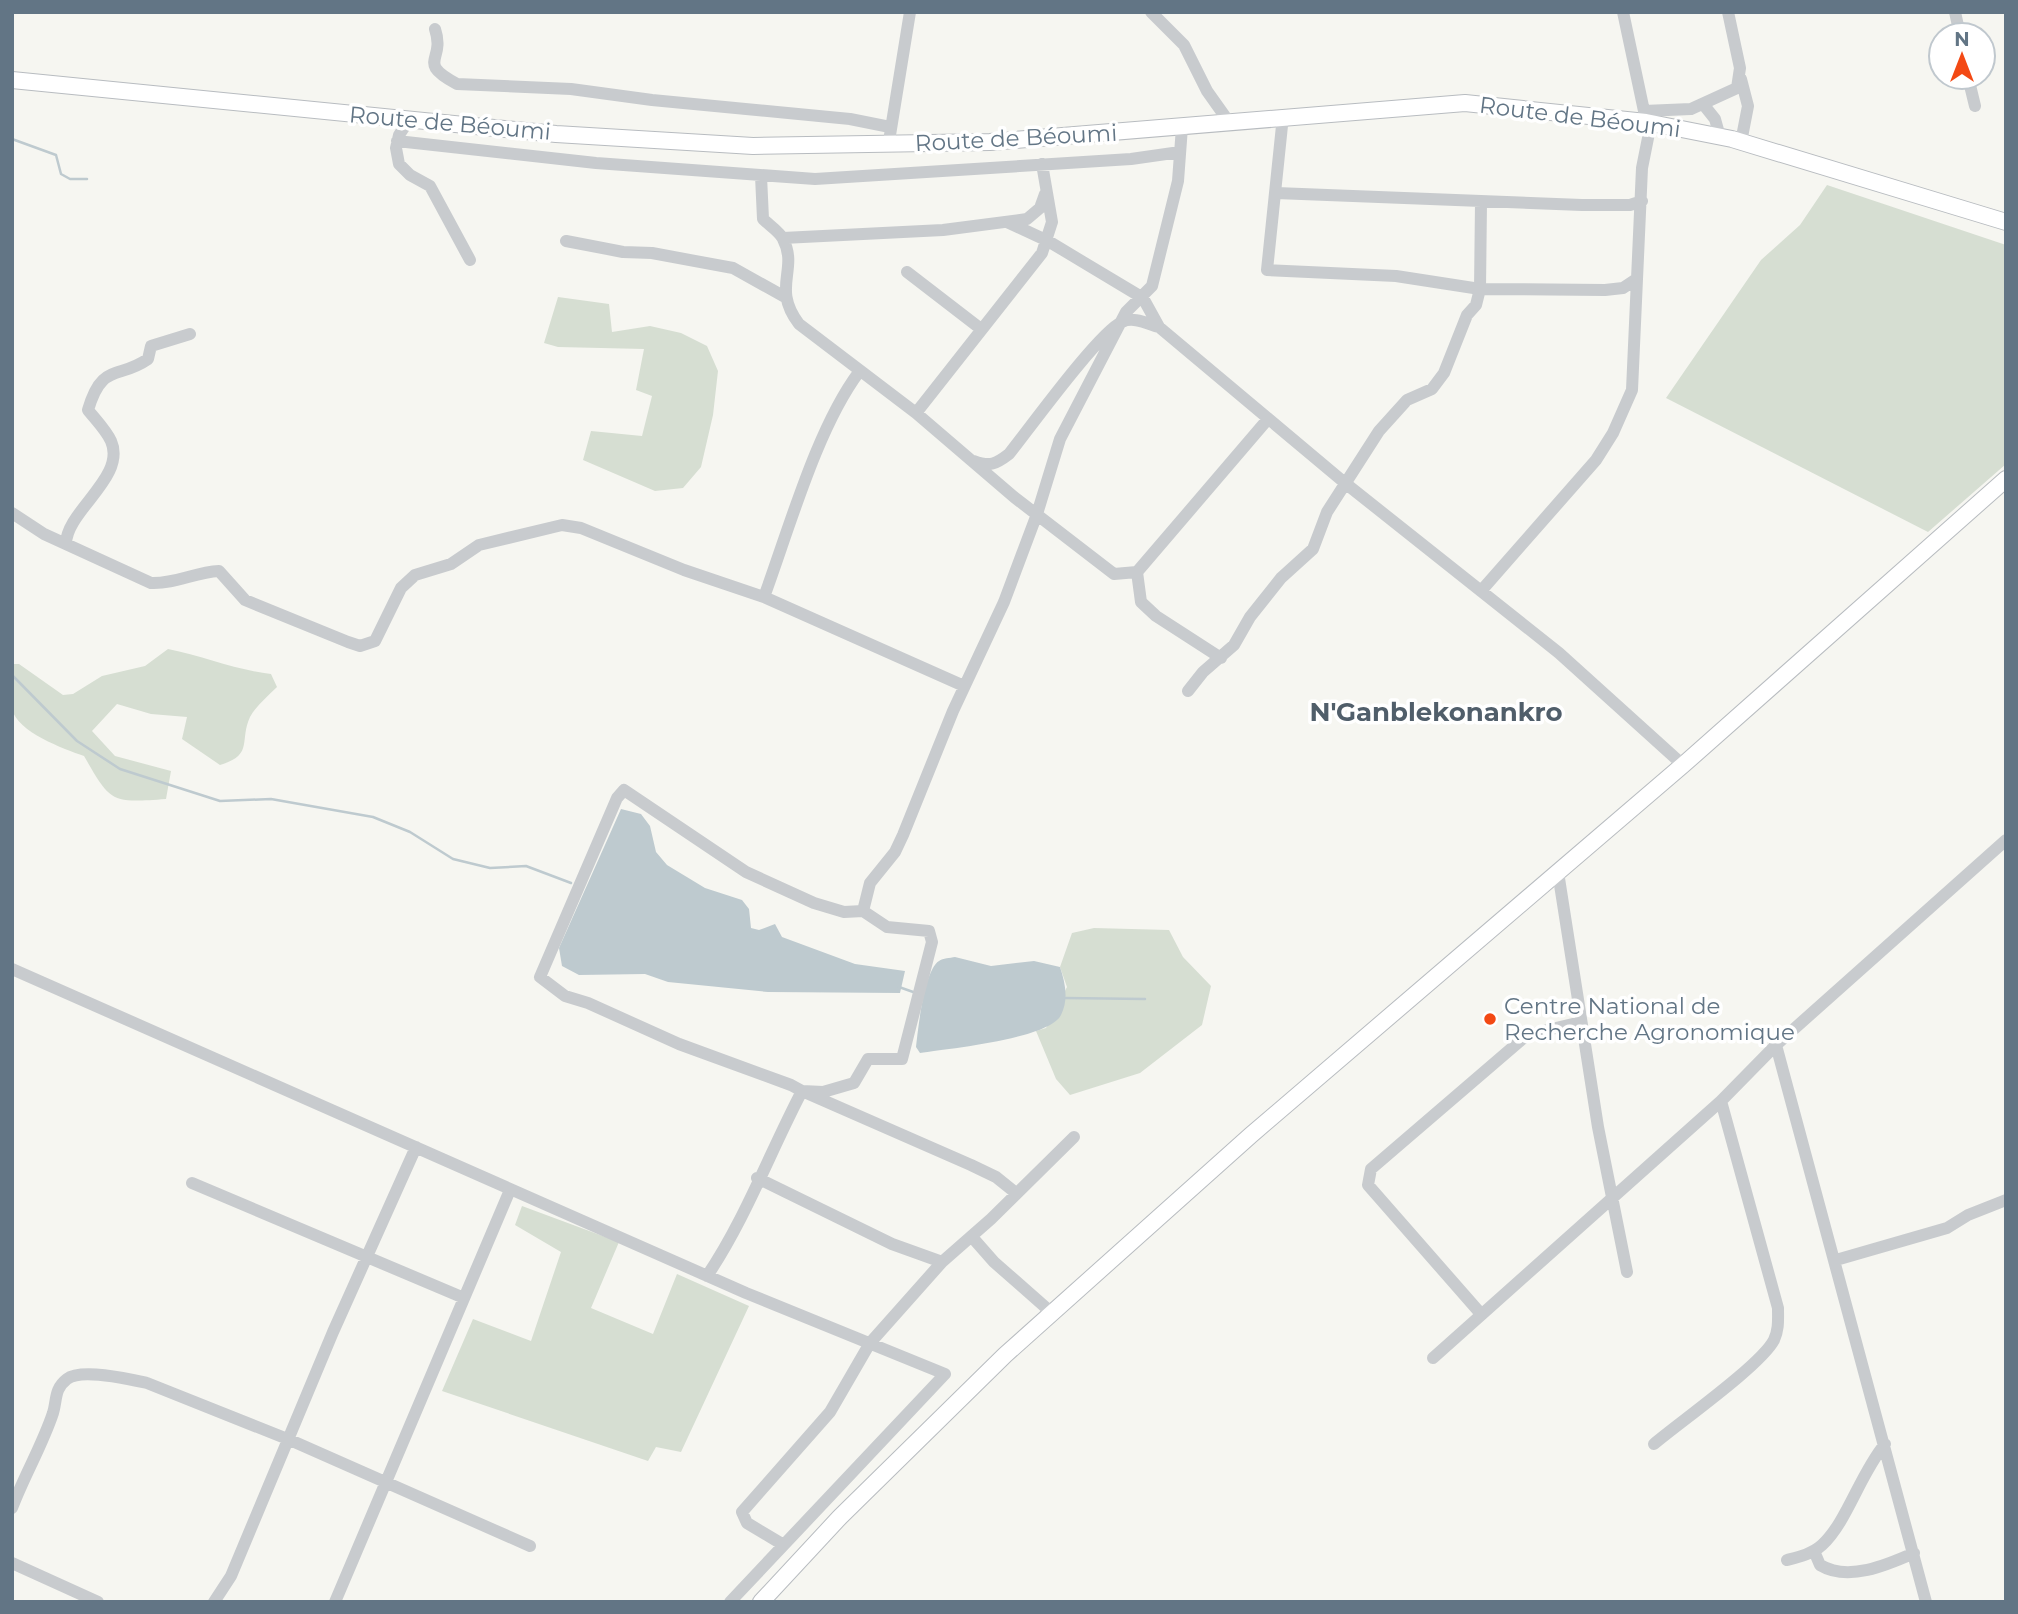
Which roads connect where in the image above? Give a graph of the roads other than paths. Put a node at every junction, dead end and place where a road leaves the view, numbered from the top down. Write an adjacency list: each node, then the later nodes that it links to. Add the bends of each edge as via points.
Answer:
1 (909, 12): 15 (street)
2 (1151, 12): 14 (street, via 1184,44 1207,91)
3 (1623, 12): 12 (street)
4 (1728, 12): 6 (street)
5 (435, 29): 15 (street, via 437,73 457,84 624,94)
6 (1740, 75): 9 (street, via 1737,88); 19 (street, via 1748,106)
7 (12, 80): 13 (main road, Route de Béoumi)
8 (1971, 91): 10 (street)
9 (1703, 104): 12 (street); 17 (street, via 1715,119)
10 (1975, 106)
11 (1283, 116): 12 (main road, Route de Béoumi, via 1465,103); 14 (main road, Route de Béoumi); 24 (street)
12 (1648, 117): 17 (main road, Route de Béoumi); 26 (street)
13 (409, 120): 18 (street); 20 (main road, Route de Béoumi, via 636,140)
14 (1229, 122): 16 (main road, Route de Béoumi)
15 (890, 127): 20 (street)
16 (1182, 127): 20 (main road, Route de Béoumi); 21 (street)
17 (1720, 137): 19 (main road, Route de Béoumi)
18 (397, 141): 23 (street); 33 (street, via 400,164 430,186)
19 (1741, 142): 29 (main road, Route de Béoumi)
20 (890, 146)
21 (1180, 152): 22 (street); 38 (street, via 1160,262 1153,286)
22 (1042, 164): 23 (street, via 906,175); 25 (street)
23 (761, 176): 30 (street, via 763,219)
24 (1276, 193): 27 (street); 36 (street, via 1267,270 1396,276)
25 (1045, 194): 28 (street, via 1040,208 1027,219); 31 (street, via 1052,222)
26 (1642, 201): 27 (street, via 1618,206); 35 (street)
27 (1481, 203): 36 (street)
28 (1007, 222): 30 (street); 31 (street)
29 (2006, 222)
30 (783, 238): 37 (street)
31 (1048, 241): 38 (street); 41 (street)
32 (566, 242): 37 (street, via 733,268)
33 (470, 260)
34 (907, 272): 41 (street)
35 (1635, 280): 36 (street, via 1623,288 1605,290); 53 (street, via 1632,390 1613,433)
36 (1480, 289): 48 (street, via 1432,389 1397,410)
37 (785, 297): 43 (street, via 799,324)
38 (1143, 298): 39 (street); 40 (street)
39 (1122, 321): 40 (street, via 1138,320); 46 (street, via 1097,345 1009,454 996,464); 50 (street, via 1060,439)
40 (1158, 327): 45 (street)
41 (981, 329): 44 (street)
42 (190, 334): 51 (street, via 151,346 148,359 116,371 94,389 88,410 113,443 111,466 66,531)
43 (859, 372): 44 (street); 54 (street, via 828,426)
44 (916, 413): 46 (street)
45 (1268, 419): 48 (street); 52 (street)
46 (972, 461): 50 (street)
47 (2006, 479): 58 (main road)
48 (1345, 483): 53 (street); 55 (street, via 1327,512 1313,549 1281,578)
49 (12, 513): 51 (street)
50 (1037, 514): 52 (street, via 1114,574); 56 (street, via 1004,602)
51 (66, 544): 54 (street, via 151,583 167,584 198,572 219,571 245,600 360,646 375,641 401,588 415,575 451,564 479,545 562,525 581,528)
52 (1137, 572): 55 (street, via 1141,602)
53 (1481, 591): 58 (street, via 1559,653)
54 (764, 597): 56 (street)
55 (1221, 659): 57 (street)
56 (964, 686): 61 (street, via 895,852 870,883)
57 (1188, 691)
58 (1683, 765): 60 (main road)
59 (2006, 841): 64 (street)
60 (1558, 872): 63 (street); 82 (main road)
61 (863, 911): 65 (street, via 887,927 929,931 932,942 908,1044 902,1059 868,1059 854,1083 823,1092); 65 (street, via 844,912 814,903 746,872 624,790 540,977 565,996)
62 (12, 969): 68 (street)
63 (1581, 1021): 73 (street); 83 (street, via 1520,1041 1367,1177 1368,1185)
64 (1776, 1045): 66 (street); 77 (street)
65 (802, 1091): 69 (street); 72 (street, via 971,1165)
66 (1721, 1101): 73 (street); 87 (street, via 1778,1308 1778,1330 1757,1360)
67 (1074, 1137): 72 (street)
68 (416, 1147): 71 (street); 76 (street)
69 (757, 1178): 78 (street, via 891,1244); 80 (street, via 732,1239)
70 (192, 1183): 76 (street)
71 (510, 1190): 80 (street); 81 (street)
72 (1016, 1193): 75 (street)
73 (1612, 1195): 79 (street); 83 (street)
74 (2006, 1200): 77 (street, via 1947,1228)
75 (972, 1237): 78 (street); 82 (street)
76 (368, 1255): 81 (street); 86 (street)
77 (1836, 1259): 88 (street)
78 (942, 1262): 84 (street)
79 (1627, 1272)
80 (707, 1276): 84 (street)
81 (464, 1298): 89 (street)
82 (1052, 1313): 101 (main road, via 940,1418)
83 (1481, 1314): 85 (street)
84 (870, 1343): 91 (street, via 830,1412 742,1512 747,1523); 91 (street, via 945,1374)
85 (1433, 1357)
86 (290, 1440): 89 (street); 90 (street, via 146,1383 123,1377 68,1378 55,1393 46,1433); 98 (street, via 231,1576)
87 (1654, 1444)
88 (1885, 1444): 93 (street, via 1861,1478 1835,1530); 94 (street)
89 (385, 1482): 92 (street); 99 (street)
90 (12, 1508)
91 (782, 1544): 100 (street)
92 (530, 1546)
93 (1814, 1551): 94 (street, via 1820,1565 1838,1571 1880,1566); 95 (street)
94 (1914, 1553): 102 (street)
95 (1787, 1560)
96 (12, 1563): 97 (street)
97 (98, 1602)
98 (214, 1602)
99 (335, 1602)
100 (730, 1602)
101 (761, 1602)
102 (1926, 1602)

